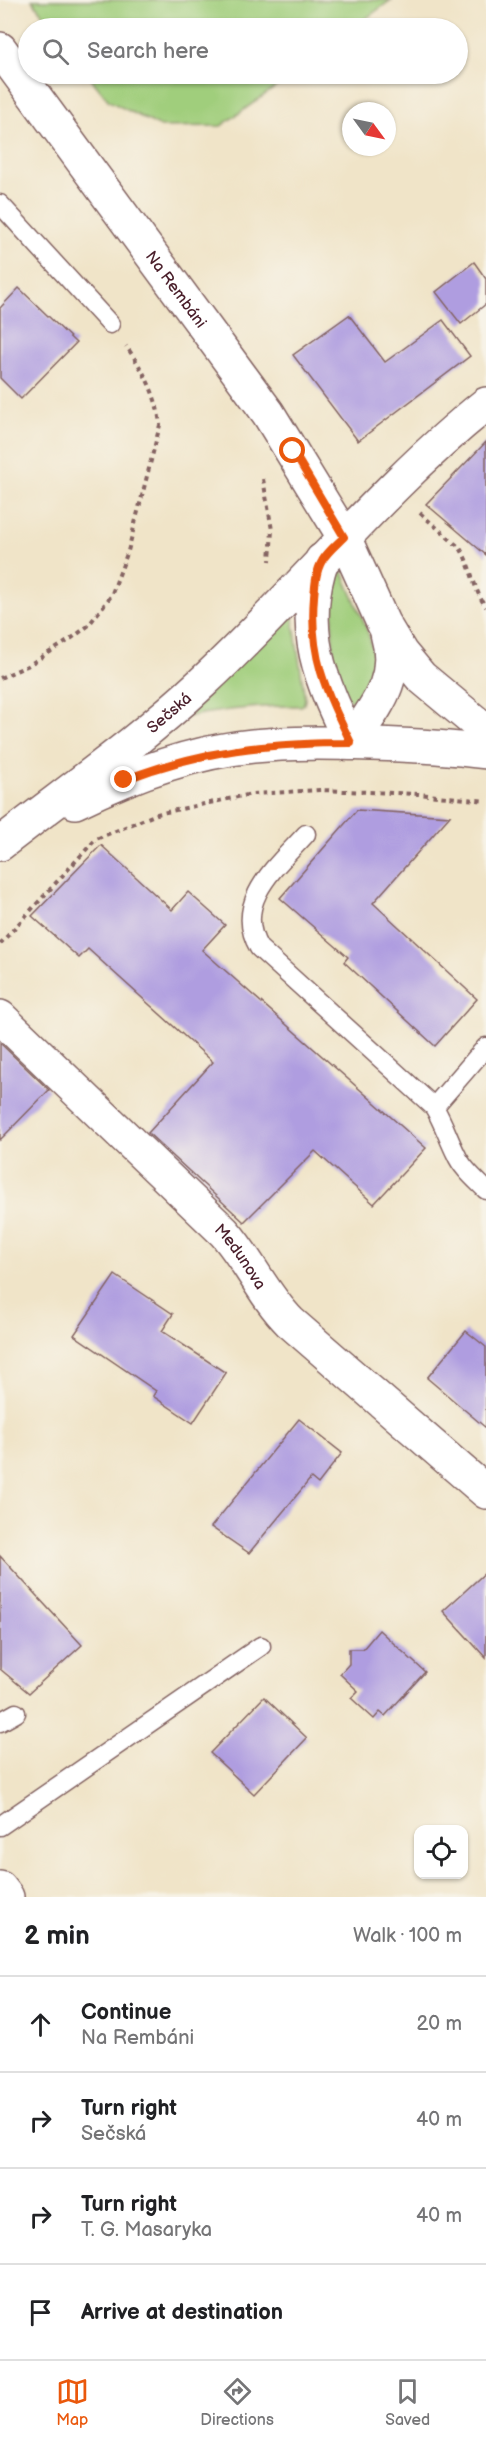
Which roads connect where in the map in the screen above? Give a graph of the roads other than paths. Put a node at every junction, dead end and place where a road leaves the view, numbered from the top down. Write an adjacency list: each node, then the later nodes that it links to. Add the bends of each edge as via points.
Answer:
1 (0, 49): 2 (street, Na Rembáni)
2 (18, 73)
3 (26, 84): 7 (street, Na Rembáni, via 268,413)
4 (0, 204): 5 (lane)
5 (110, 324)
6 (486, 404): 7 (street, Sečská, via 457,427)
7 (344, 537): 8 (street, Sečská); 9 (street)
8 (322, 560): 11 (street, via 313,605 316,661 325,690); 14 (street, Sečská, via 183,700)
9 (383, 623): 10 (street, via 421,677); 11 (street, via 390,650 390,677 379,702)
10 (486, 731)
11 (351, 743): 12 (street); 14 (street, via 250,746 153,769 63,807)
12 (486, 752)
13 (306, 834): 17 (lane, via 255,896 251,909 255,940 272,960)
14 (0, 845)
15 (0, 1017): 19 (street, Medunova, via 224,1232 290,1322)
16 (486, 1047): 17 (lane)
17 (434, 1107): 18 (lane, via 456,1155)
18 (486, 1190)
19 (486, 1492)
20 (261, 1646): 21 (lane)
21 (0, 1826)
22 (0, 1888): 23 (street)
23 (7, 1897)

